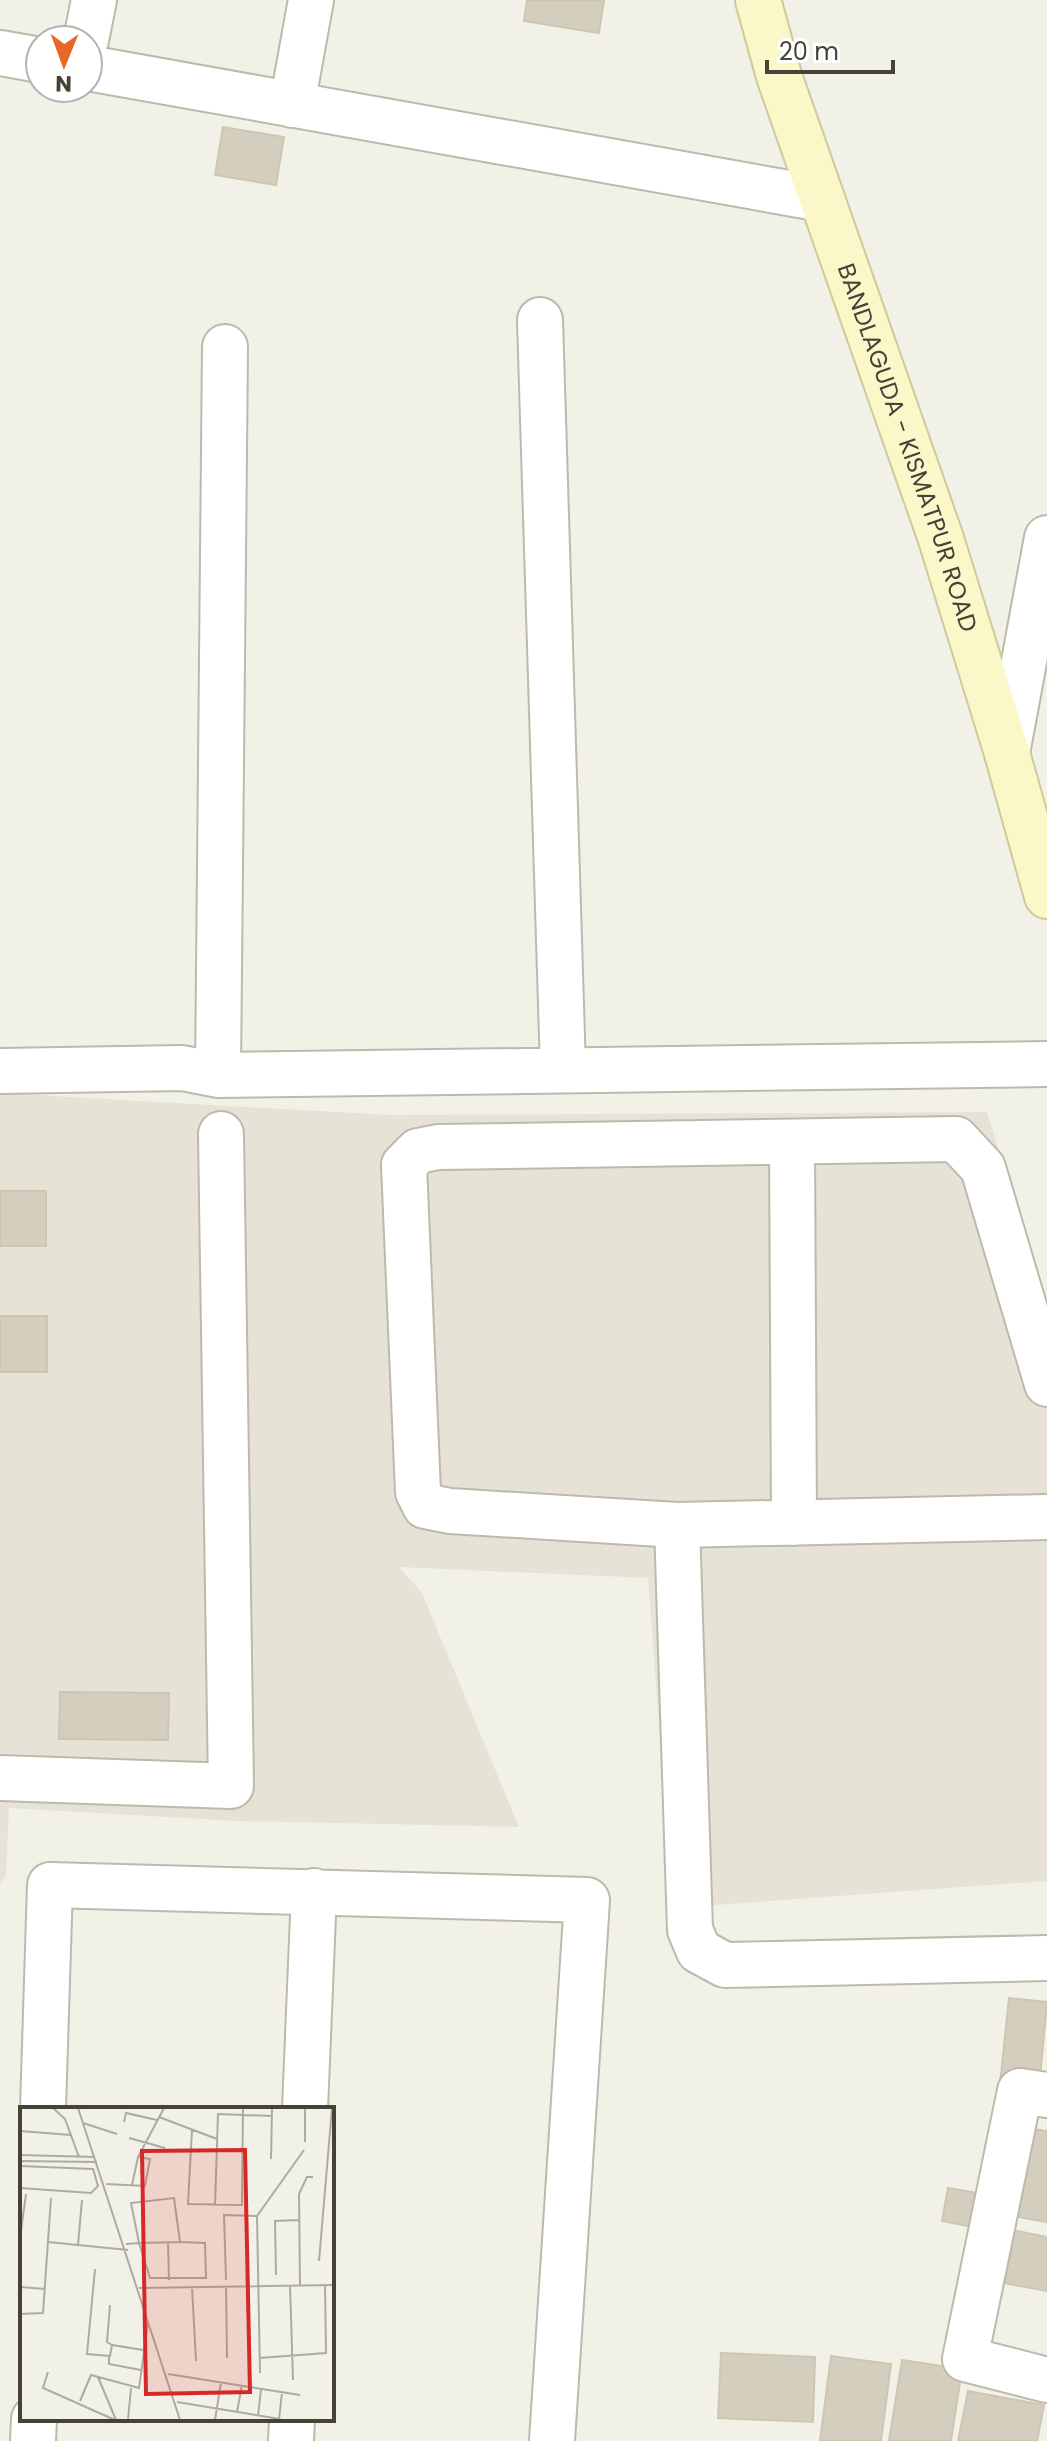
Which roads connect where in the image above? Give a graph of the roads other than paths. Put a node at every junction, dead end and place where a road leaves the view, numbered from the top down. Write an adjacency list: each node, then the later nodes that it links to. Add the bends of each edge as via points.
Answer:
1 (94, 0): 4 (street)
2 (311, 0): 8 (street)
3 (758, 0): 9 (street, BANDLAGUDA - KISMATPUR ROAD)
4 (89, 24)
5 (0, 53): 6 (street)
6 (24, 57)
7 (104, 71): 8 (street)
8 (292, 105): 9 (street)
9 (822, 199): 13 (street, BANDLAGUDA - KISMATPUR ROAD, via 941,539)
10 (540, 320): 16 (street)
11 (225, 347): 18 (street)
12 (1047, 538): 13 (street)
13 (1007, 753): 14 (street, BANDLAGUDA - KISMATPUR ROAD)
14 (1047, 896)
15 (1047, 1064): 16 (street)
16 (563, 1070): 18 (street)
17 (0, 1071): 18 (street, via 182,1068)
18 (218, 1075)
19 (221, 1134): 25 (street, via 231,1786)
20 (792, 1142): 21 (street, via 956,1139 983,1168); 23 (street); 24 (street, via 438,1147 418,1151 404,1165 418,1492 425,1506)
21 (1047, 1384)
22 (1047, 1517): 23 (street)
23 (794, 1523): 24 (street)
24 (677, 1525): 27 (street, via 690,1930 699,1951 725,1965)
25 (0, 1778)
26 (314, 1891): 29 (street, via 50,1885); 30 (street); 36 (street, via 587,1900)
27 (1047, 1958)
28 (1047, 2095): 31 (street, via 1020,2091 965,2359)
29 (43, 2107)
30 (305, 2107)
31 (1047, 2380)
32 (34, 2421): 34 (street)
33 (292, 2421): 35 (street)
34 (33, 2441)
35 (291, 2441)
36 (552, 2441)

